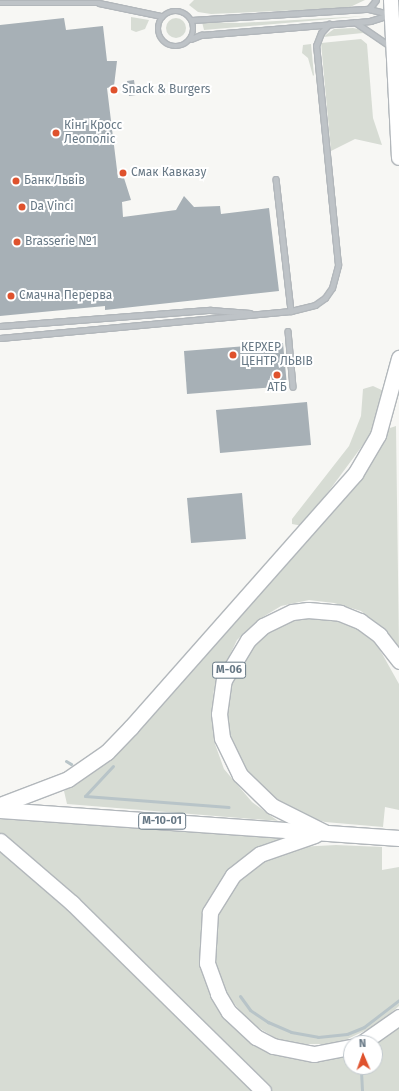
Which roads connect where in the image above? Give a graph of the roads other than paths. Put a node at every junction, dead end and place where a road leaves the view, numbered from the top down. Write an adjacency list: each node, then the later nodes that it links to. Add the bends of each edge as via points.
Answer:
1 (376, 0): 4 (lane)
2 (390, 0): 5 (main road)
3 (0, 3): 6 (lane, via 100,3)
4 (369, 9): 5 (lane); 7 (lane)
5 (395, 14): 8 (lane); 11 (main road)
6 (162, 16): 7 (lane, via 175,10); 10 (lane, via 157,28 166,44 179,47)
7 (192, 20): 10 (lane, via 194,30)
8 (355, 22): 9 (lane); 11 (lane)
9 (329, 24): 10 (lane, via 201,35); 14 (lane, via 321,33 316,46 337,276 325,298 315,305)
10 (190, 40)
11 (394, 49): 12 (main road)
12 (399, 158)
13 (276, 179): 14 (lane)
14 (291, 311): 15 (lane)
15 (262, 314): 16 (lane, via 210,310); 18 (lane)
16 (0, 326)
17 (288, 331): 20 (lane)
18 (0, 338)
19 (399, 358): 22 (highway, via 378,434 354,474 136,721 107,752 68,779)
20 (293, 386)
21 (399, 661): 24 (highway, М-06, via 378,635 360,621 340,613 308,610 292,612 263,626 248,640 224,680 219,714 222,738 240,776 272,806)
22 (0, 804)
23 (0, 810): 24 (highway, М-10-01)
24 (324, 832): 25 (highway, М-06); 29 (highway, via 260,854 234,875 210,912 207,963 218,994 229,1012 256,1037 273,1046 314,1054)
25 (393, 838)
26 (0, 841): 30 (highway, via 72,903)
27 (399, 1016): 28 (highway)
28 (373, 1035)
29 (343, 1049)
30 (263, 1091)

